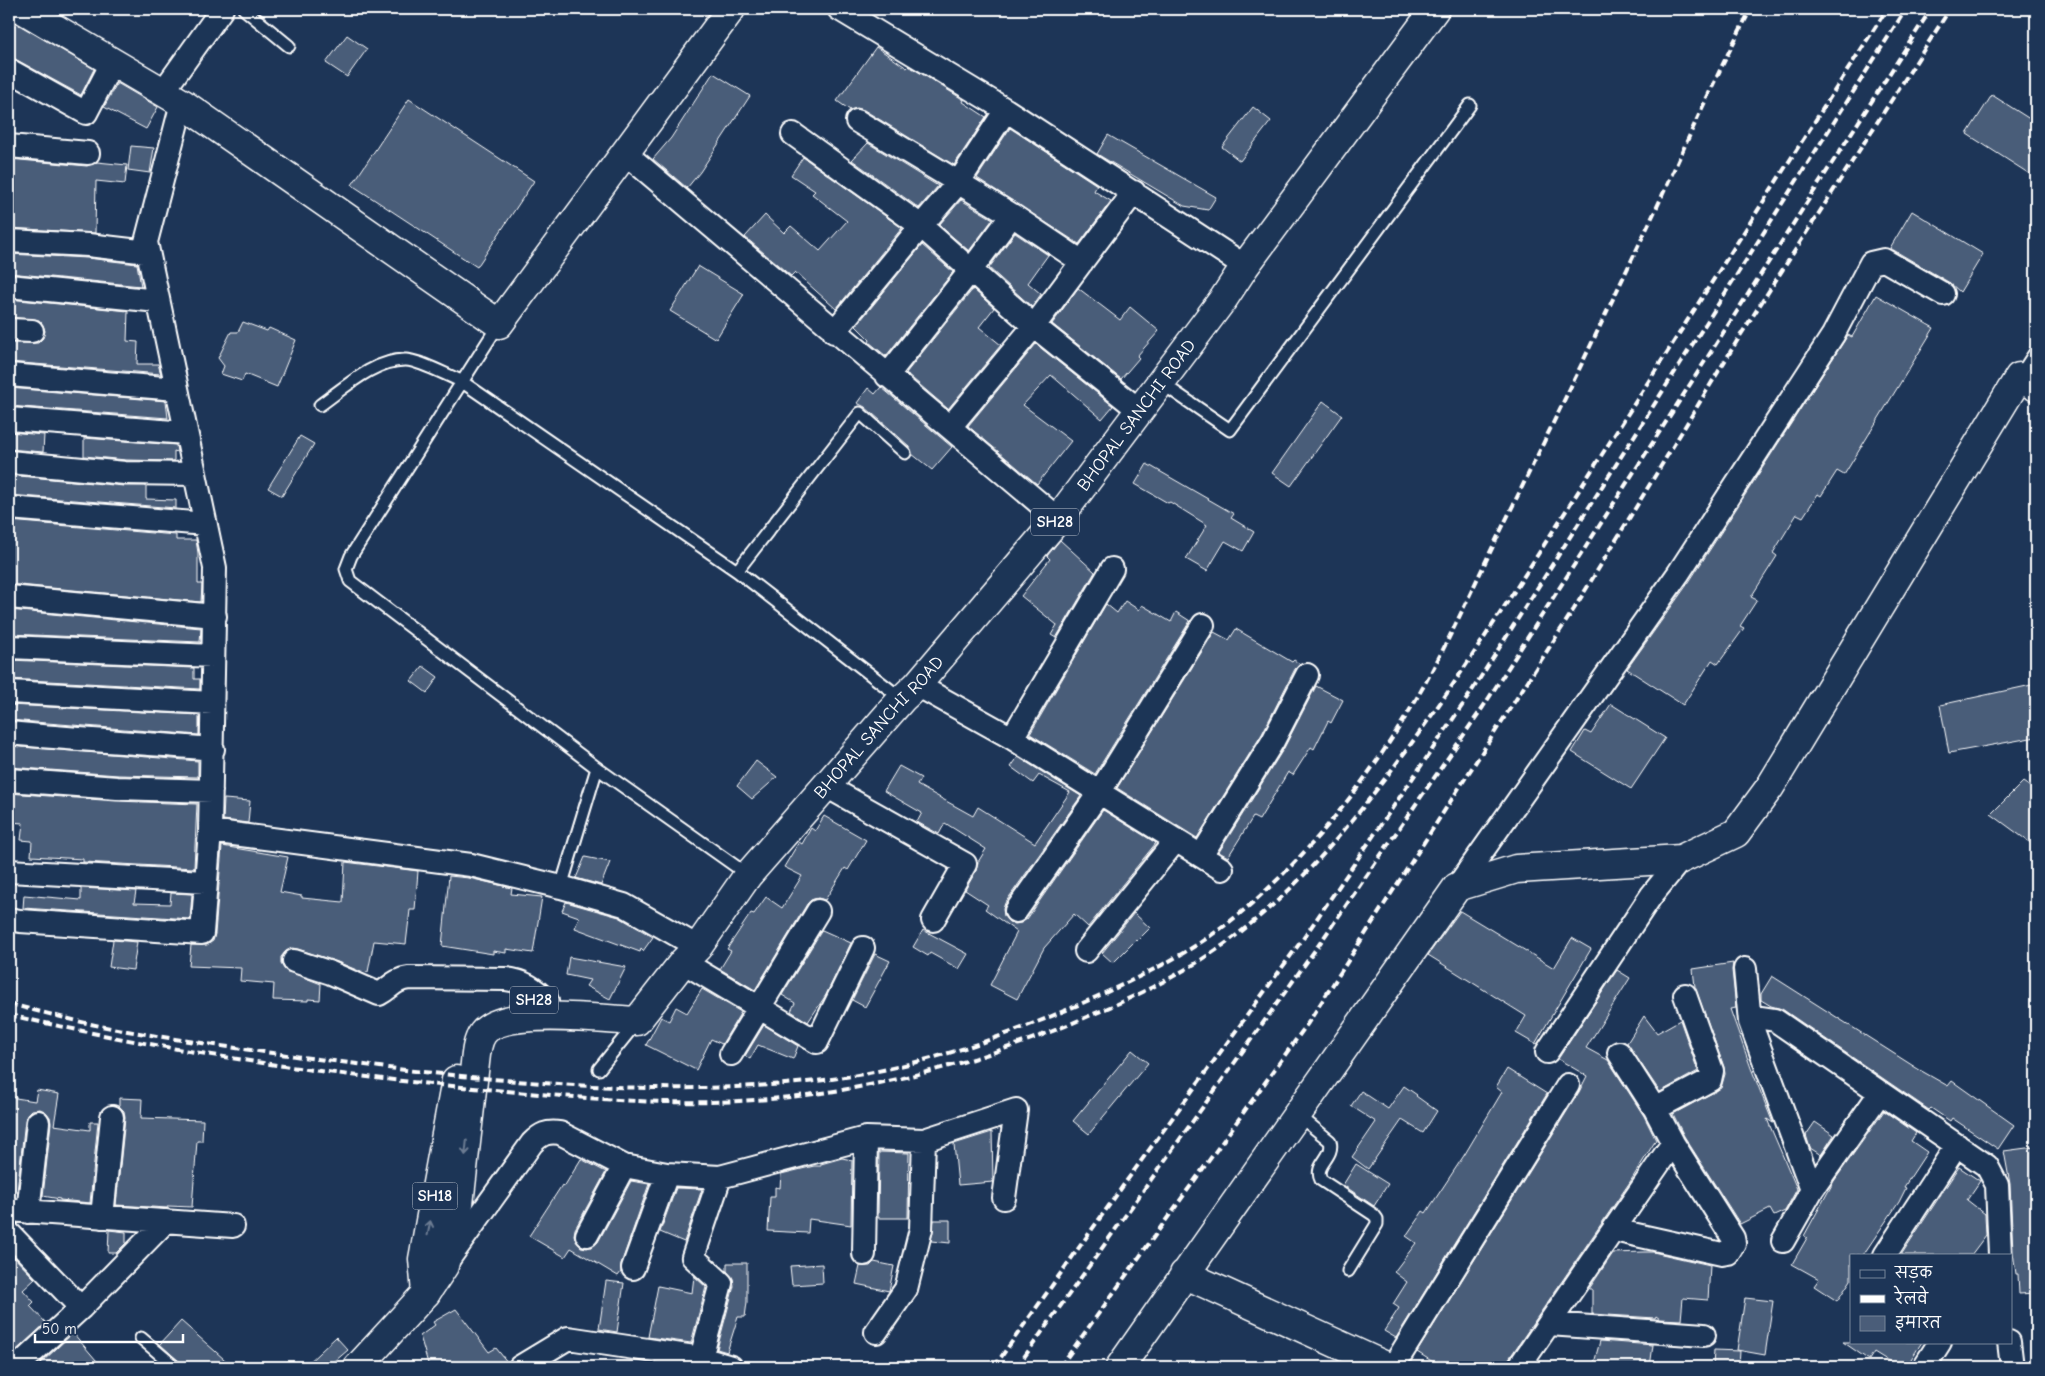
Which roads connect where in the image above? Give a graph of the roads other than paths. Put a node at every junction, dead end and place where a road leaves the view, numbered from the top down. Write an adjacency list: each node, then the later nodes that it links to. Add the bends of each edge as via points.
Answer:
1 (22, 9): 8 (street)
2 (222, 9): 10 (street)
3 (244, 9): 7 (lane)
4 (731, 9): 17 (street)
5 (1435, 9): 25 (street, BHOPAL SANCHI ROAD / SH28)
6 (848, 11): 12 (street)
7 (289, 46)
8 (112, 63): 9 (street, via 86,112); 10 (street)
9 (9, 70)
10 (172, 98): 23 (street, via 146,242); 30 (street)
11 (1470, 105): 39 (lane, via 1230,430)
12 (1006, 110): 18 (street); 19 (street)
13 (856, 121): 18 (street)
14 (792, 134): 21 (street)
15 (9, 146): 16 (street)
16 (88, 153)
17 (625, 153): 30 (street); 34 (street)
18 (958, 183): 20 (street); 21 (street)
19 (1134, 192): 24 (street); 25 (street)
20 (1012, 215): 24 (street); 26 (street)
21 (920, 226): 26 (street); 34 (street)
22 (9, 241): 23 (street, via 88,244)
23 (148, 252): 29 (street)
24 (1082, 262): 31 (street)
25 (1245, 266): 39 (street, BHOPAL SANCHI ROAD / SH28)
26 (971, 270): 31 (street); 37 (street)
27 (9, 286): 29 (street)
28 (1943, 294): 81 (street, via 1884,260 1871,263 1833,335 1678,574)
29 (158, 301): 41 (street)
30 (499, 324): 38 (lane)
31 (1034, 326): 43 (street); 45 (street)
32 (9, 330): 33 (street)
33 (32, 331)
34 (834, 332): 37 (street)
35 (2036, 351): 40 (lane)
36 (9, 375): 41 (street)
37 (887, 376): 45 (street)
38 (460, 381): 42 (lane, via 406,360 386,363 364,374); 54 (lane); 67 (lane, via 351,556 346,569 350,581)
39 (1160, 382): 43 (street, BHOPAL SANCHI ROAD / SH28)
40 (2028, 382): 75 (street, via 1770,786 1736,833)
41 (177, 389): 46 (street)
42 (320, 405)
43 (1139, 410): 51 (street, BHOPAL SANCHI ROAD / SH28)
44 (9, 420): 46 (street)
45 (950, 427): 51 (street)
46 (186, 433): 49 (street)
47 (905, 453): 54 (lane, via 860,413)
48 (9, 462): 49 (street, via 125,473)
49 (195, 474): 52 (street)
50 (9, 508): 52 (street)
51 (1058, 519): 62 (street, BHOPAL SANCHI ROAD / SH28)
52 (206, 524): 56 (street, via 215,568)
53 (1112, 569): 65 (street)
54 (737, 571): 62 (lane)
55 (9, 597): 56 (street)
56 (214, 616): 59 (street)
57 (1203, 626): 71 (street)
58 (9, 647): 59 (street)
59 (213, 656): 63 (street)
60 (1308, 675): 74 (street, via 1273,741)
61 (9, 692): 63 (street)
62 (910, 692): 65 (street); 69 (street, BHOPAL SANCHI ROAD / SH28)
63 (212, 703): 66 (street)
64 (9, 733): 66 (street)
65 (1012, 738): 71 (street)
66 (213, 749): 70 (street)
67 (597, 768): 78 (lane); 80 (lane)
68 (9, 780): 70 (street)
69 (826, 786): 78 (street, BHOPAL SANCHI ROAD / SH28); 85 (street, via 965,864)
70 (211, 791): 72 (street)
71 (1099, 793): 73 (street); 83 (street)
72 (210, 831): 79 (street); 80 (street, via 471,865)
73 (1176, 840): 74 (street); 87 (street)
74 (1201, 856): 76 (street)
75 (1681, 859): 81 (street, via 1516,869); 96 (street, via 1651,896)
76 (1222, 869)
77 (9, 871): 79 (street)
78 (748, 875): 88 (street, BHOPAL SANCHI ROAD / SH28)
79 (206, 882): 84 (street, via 202,933)
80 (561, 886): 88 (street, via 624,905)
81 (1457, 887): 104 (street)
82 (818, 911): 93 (street)
83 (1016, 911)
84 (9, 919)
85 (933, 920)
86 (862, 948): 93 (street, via 817,1042)
87 (1086, 951)
88 (691, 954): 93 (street); 94 (street, BHOPAL SANCHI ROAD / SH28)
89 (294, 961): 92 (street, via 379,994 400,979 506,979 534,988)
90 (1744, 968): 95 (street)
91 (1685, 995): 103 (street, via 1712,1071 1710,1080)
92 (547, 1000): 94 (street, SH28); 102 (street, SH28, via 504,1004 477,1018 467,1031 460,1050)
93 (759, 1007): 98 (street)
94 (641, 1016): 99 (lane); 127 (street, one-way to 127, via 515,1018 496,1024 483,1033 475,1063 459,1204)
95 (1750, 1022): 101 (street, via 1762,1018 1775,1020); 114 (street)
96 (1547, 1052)
97 (1619, 1053): 103 (street)
98 (731, 1054)
99 (599, 1068)
100 (1568, 1085): 146 (street)
101 (1880, 1093): 110 (street); 114 (street)
102 (454, 1099): 127 (street, SH18, one-way to 102)
103 (1655, 1109): 109 (street)
104 (1297, 1114): 129 (lane, via 1330,1141 1332,1148 1319,1167 1321,1180 1374,1214 1377,1220); 130 (street)
105 (112, 1117): 117 (street)
106 (38, 1122): 116 (street)
107 (866, 1138): 108 (street); 113 (street); 125 (street)
108 (924, 1140): 115 (street, via 1016,1110); 133 (street, via 919,1238 906,1289)
109 (1673, 1143): 120 (street); 120 (street, via 1733,1238 1732,1249 1722,1254)
110 (1957, 1145): 124 (street, via 1988,1166 1998,1185); 126 (street)
111 (624, 1166): 112 (street); 122 (street); 127 (street, via 560,1133 550,1131 540,1135)
112 (667, 1174): 113 (street); 128 (street)
113 (720, 1177): 138 (street, via 693,1257 721,1283)
114 (1812, 1190): 123 (street)
115 (1004, 1198)
116 (18, 1211): 117 (street)
117 (102, 1217): 118 (street)
118 (166, 1221): 119 (street); 131 (street)
119 (233, 1226)
120 (1614, 1230): 132 (street)
121 (9, 1233): 131 (street)
122 (587, 1236)
123 (1783, 1241)
124 (1998, 1253)
125 (864, 1254)
126 (1886, 1254)
127 (433, 1263): 142 (street, SH18, via 426,1293)
128 (634, 1268)
129 (1348, 1271)
130 (1184, 1274): 139 (street); 145 (street)
131 (81, 1308): 140 (street)
132 (1549, 1324): 134 (street); 147 (street)
133 (876, 1332)
134 (1704, 1335)
135 (142, 1338): 141 (lane)
136 (1939, 1344): 148 (street)
137 (2009, 1344): 149 (street)
138 (701, 1358): 143 (street, via 568,1338); 144 (street)
139 (1373, 1364)
140 (16, 1367)
141 (175, 1367)
142 (358, 1367)
143 (520, 1367)
144 (731, 1367)
145 (1120, 1367)
146 (1393, 1367)
147 (1519, 1367)
148 (1924, 1367)
149 (2012, 1367)

